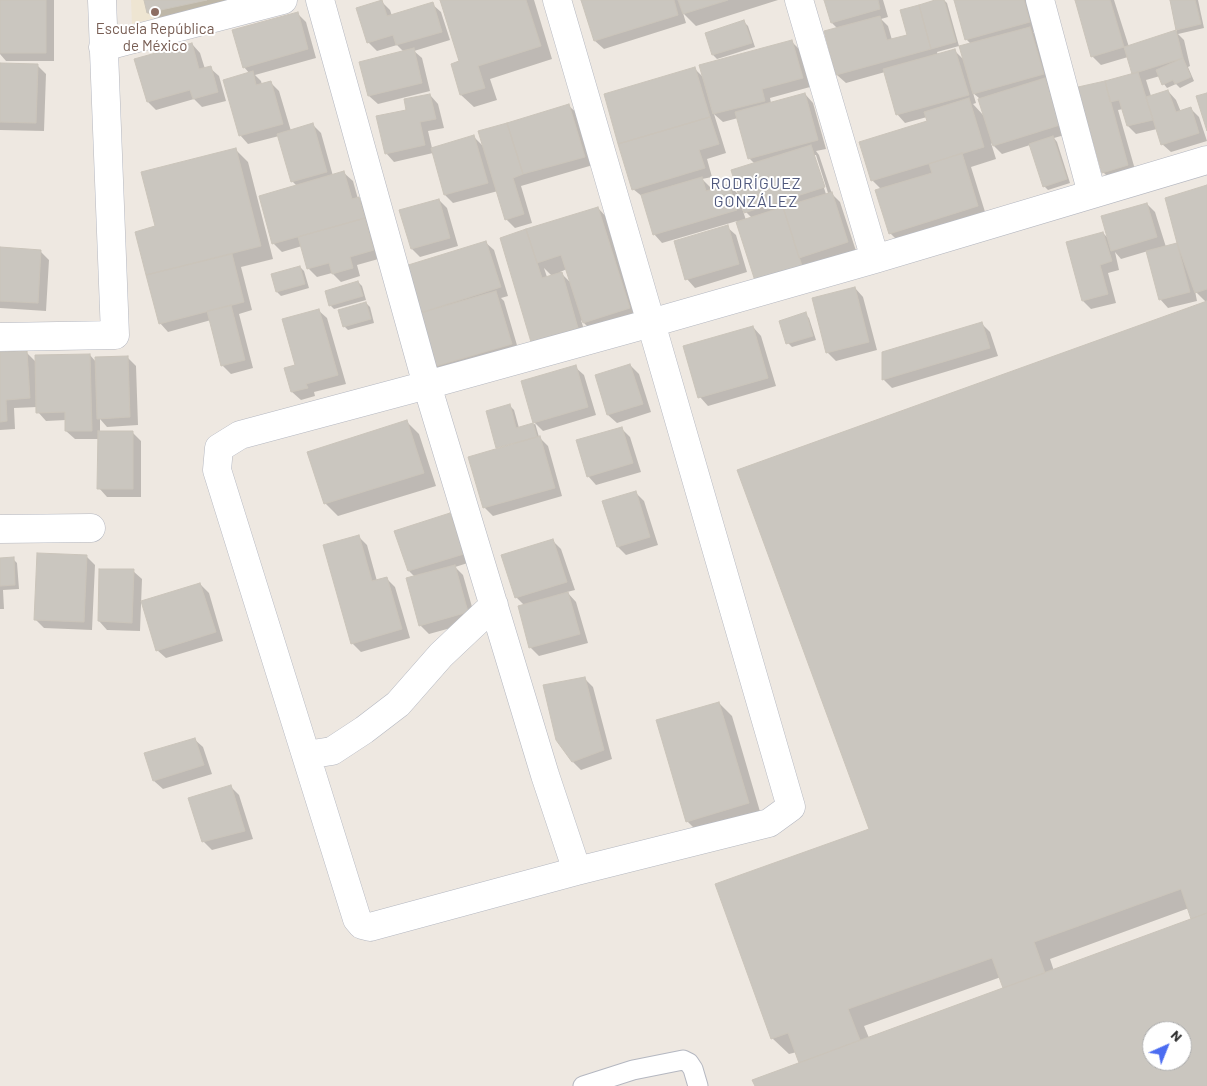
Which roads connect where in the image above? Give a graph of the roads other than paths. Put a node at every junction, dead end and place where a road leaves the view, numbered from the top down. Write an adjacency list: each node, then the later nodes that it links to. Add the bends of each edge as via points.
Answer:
1 (102, 0): 7 (street)
2 (283, 0): 7 (street)
3 (320, 0): 13 (street)
4 (557, 0): 11 (street)
5 (799, 0): 10 (street)
6 (1040, 0): 9 (street)
7 (104, 47): 12 (street, via 114,336)
8 (1207, 160): 9 (street)
9 (1092, 194): 10 (street)
10 (875, 259): 11 (street)
11 (651, 323): 13 (street); 18 (street, via 791,807 769,823)
12 (0, 337)
13 (427, 385): 16 (street); 17 (street, via 240,435 219,448 216,470)
14 (91, 528): 15 (street)
15 (0, 529)
16 (494, 605): 17 (street, via 441,655 398,704 332,751); 18 (street)
17 (306, 755): 18 (street, via 357,919 362,926 370,927)
18 (577, 871)
19 (583, 1086): 20 (lane, via 633,1070 683,1060 693,1069)
20 (698, 1086)

